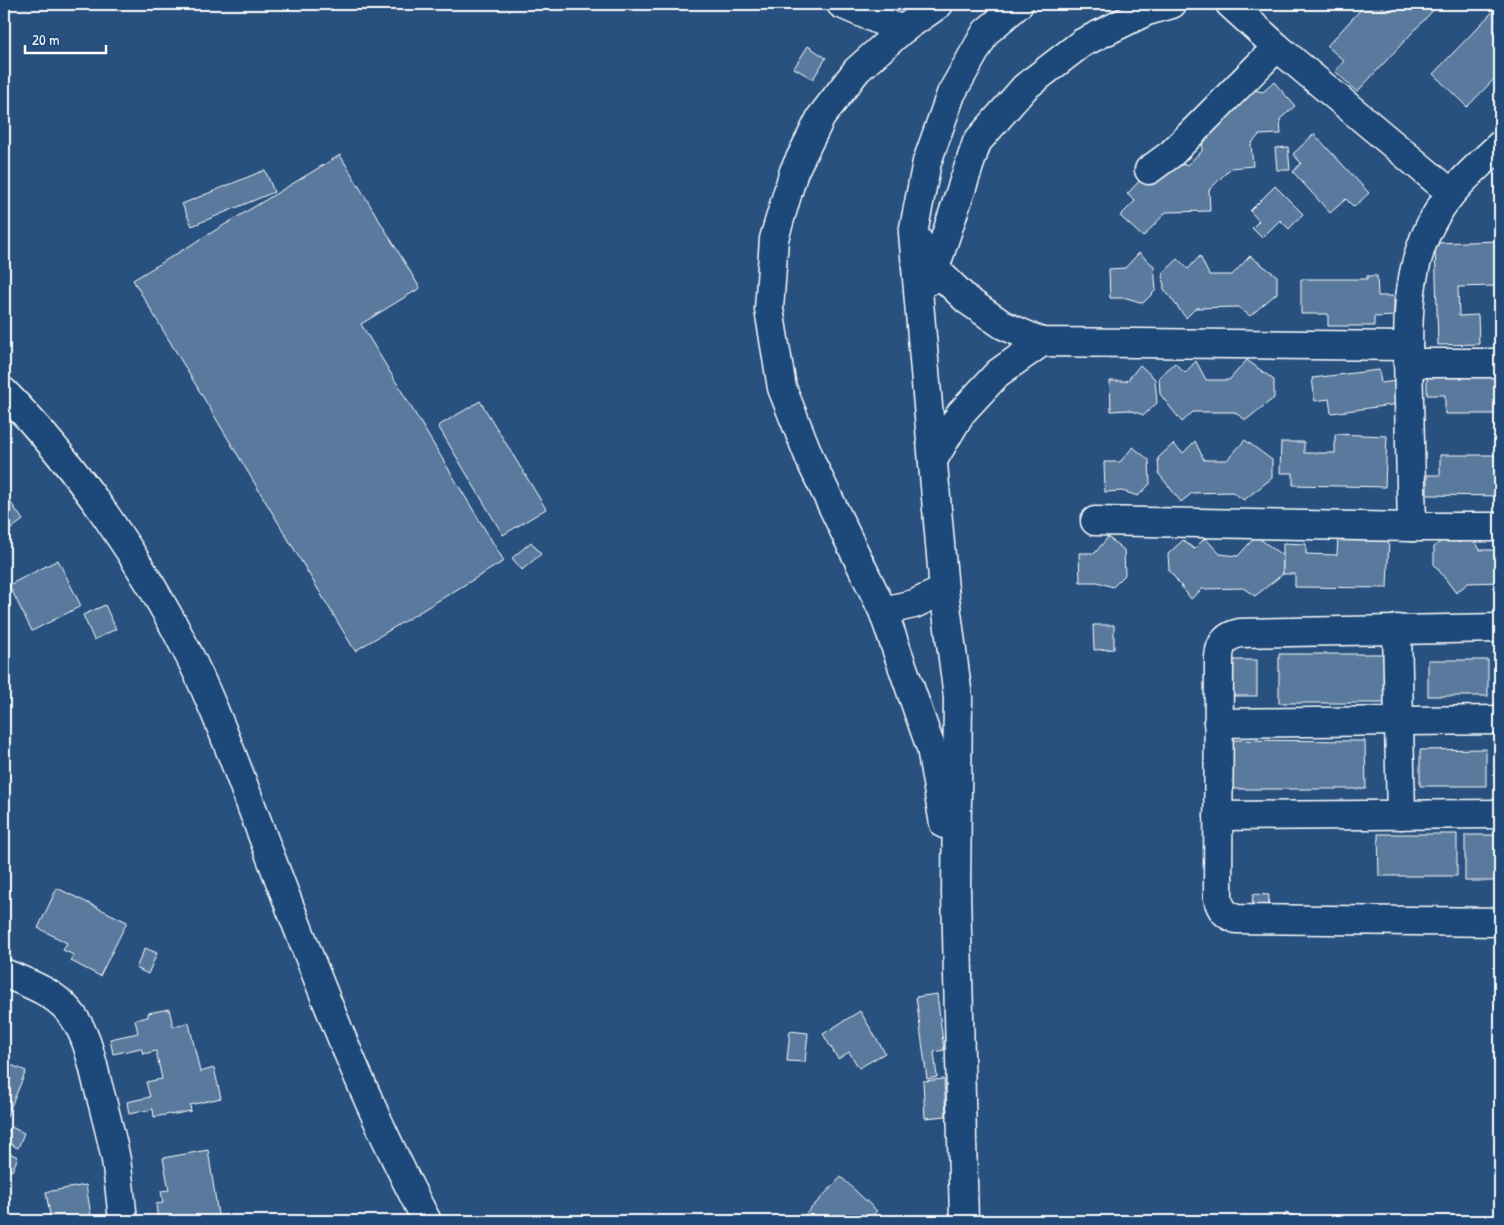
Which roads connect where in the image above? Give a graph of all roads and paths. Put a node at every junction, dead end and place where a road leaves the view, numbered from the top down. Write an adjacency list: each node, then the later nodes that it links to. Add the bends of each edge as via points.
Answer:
1 (840, 4): 6 (street)
2 (939, 4): 6 (street)
3 (1019, 4): 11 (street, via 986,32 951,94 927,162)
4 (1172, 4): 12 (street, via 1147,11 1082,43 1025,87 977,142)
5 (1230, 4): 7 (street)
6 (902, 30): 23 (street, via 857,70 821,117 794,171 774,239 769,309 782,388 812,464)
7 (1277, 46): 9 (street, via 1171,154); 10 (street)
8 (1500, 146): 10 (street)
9 (1148, 170)
10 (1451, 193): 15 (street, via 1435,215 1415,265 1410,291)
11 (913, 233): 12 (street); 13 (street)
12 (935, 269): 13 (street); 14 (street, via 967,300 1003,325)
13 (920, 312): 18 (street)
14 (1042, 342): 15 (street); 18 (street, via 998,373 961,413)
15 (1408, 355): 16 (street); 20 (street)
16 (1500, 363)
17 (4, 392): 36 (street, via 91,496 146,578 190,657 216,714 336,1026)
18 (933, 460): 22 (street)
19 (1095, 521): 20 (street)
20 (1412, 527): 21 (street)
21 (1500, 527)
22 (944, 590): 23 (street, via 914,604); 32 (street, via 958,697)
23 (883, 611): 32 (street, via 931,748)
24 (1500, 628): 25 (street)
25 (1397, 629): 27 (street); 28 (street, via 1233,634 1219,650)
26 (1500, 720): 27 (street)
27 (1399, 721): 28 (street); 30 (street)
28 (1218, 723): 31 (street)
29 (1500, 814): 30 (street)
30 (1401, 815): 31 (street)
31 (1218, 816): 33 (street, via 1219,905 1236,919)
32 (956, 892): 37 (street)
33 (1500, 922)
34 (4, 973): 35 (street, via 58,999 79,1024 106,1113 116,1160)
35 (123, 1221)
36 (427, 1221)
37 (964, 1221)

